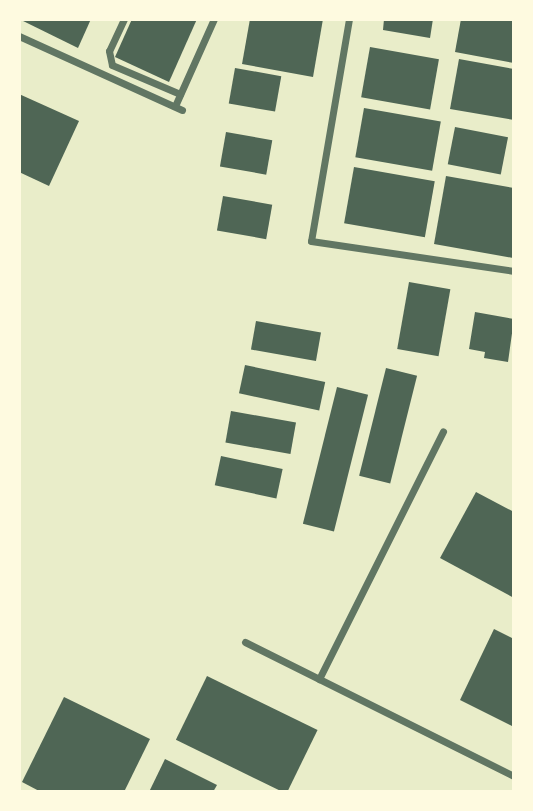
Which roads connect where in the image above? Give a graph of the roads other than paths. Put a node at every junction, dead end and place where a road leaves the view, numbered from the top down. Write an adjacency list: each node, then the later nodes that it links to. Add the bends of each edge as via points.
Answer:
1 (124, 19): 5 (street, via 109,51 112,65)
2 (214, 19): 5 (street)
3 (349, 19): 6 (street, via 311,241)
4 (19, 36): 5 (street, via 179,108)
5 (180, 94)
6 (514, 271)
7 (443, 431): 9 (street)
8 (245, 642): 9 (street)
9 (319, 679): 10 (street)
10 (514, 776)

